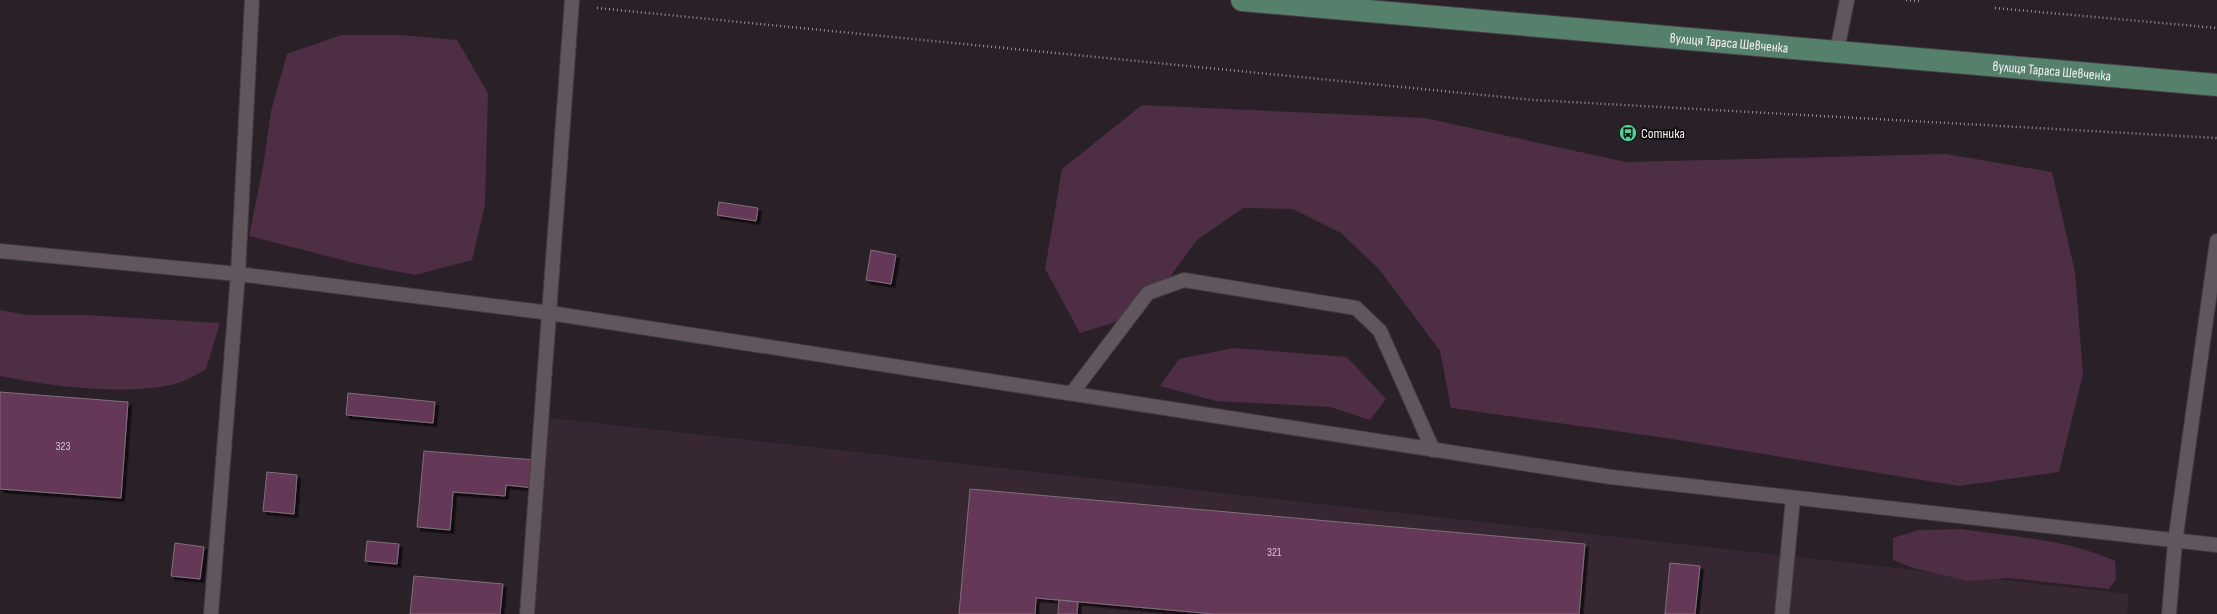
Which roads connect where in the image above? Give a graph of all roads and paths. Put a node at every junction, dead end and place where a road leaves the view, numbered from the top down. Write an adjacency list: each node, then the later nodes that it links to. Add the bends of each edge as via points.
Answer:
1 (252, 0): 14 (lane)
2 (1242, 0): 9 (main road, вулиця Тараса Шевченка)
3 (1847, 0): 9 (lane)
4 (1906, 0): 5 (path)
5 (1919, 1)
6 (572, 3): 11 (path, via 1534,100); 15 (lane)
7 (1995, 8): 8 (path)
8 (2217, 28)
9 (1836, 51): 10 (main road, вулиця Тараса Шевченка)
10 (2217, 86)
11 (2217, 138)
12 (2217, 241): 19 (lane)
13 (0, 251): 14 (lane)
14 (238, 274): 15 (lane); 21 (lane)
15 (550, 313): 16 (lane); 22 (lane)
16 (1072, 394): 17 (lane); 17 (lane, via 1148,293 1184,280 1192,281 1356,308 1380,331)
17 (1433, 450): 18 (lane, via 1611,477)
18 (1793, 498): 19 (lane); 23 (lane)
19 (2174, 542): 20 (lane); 24 (lane)
20 (2217, 545)
21 (211, 614)
22 (527, 614)
23 (1782, 614)
24 (2169, 614)

